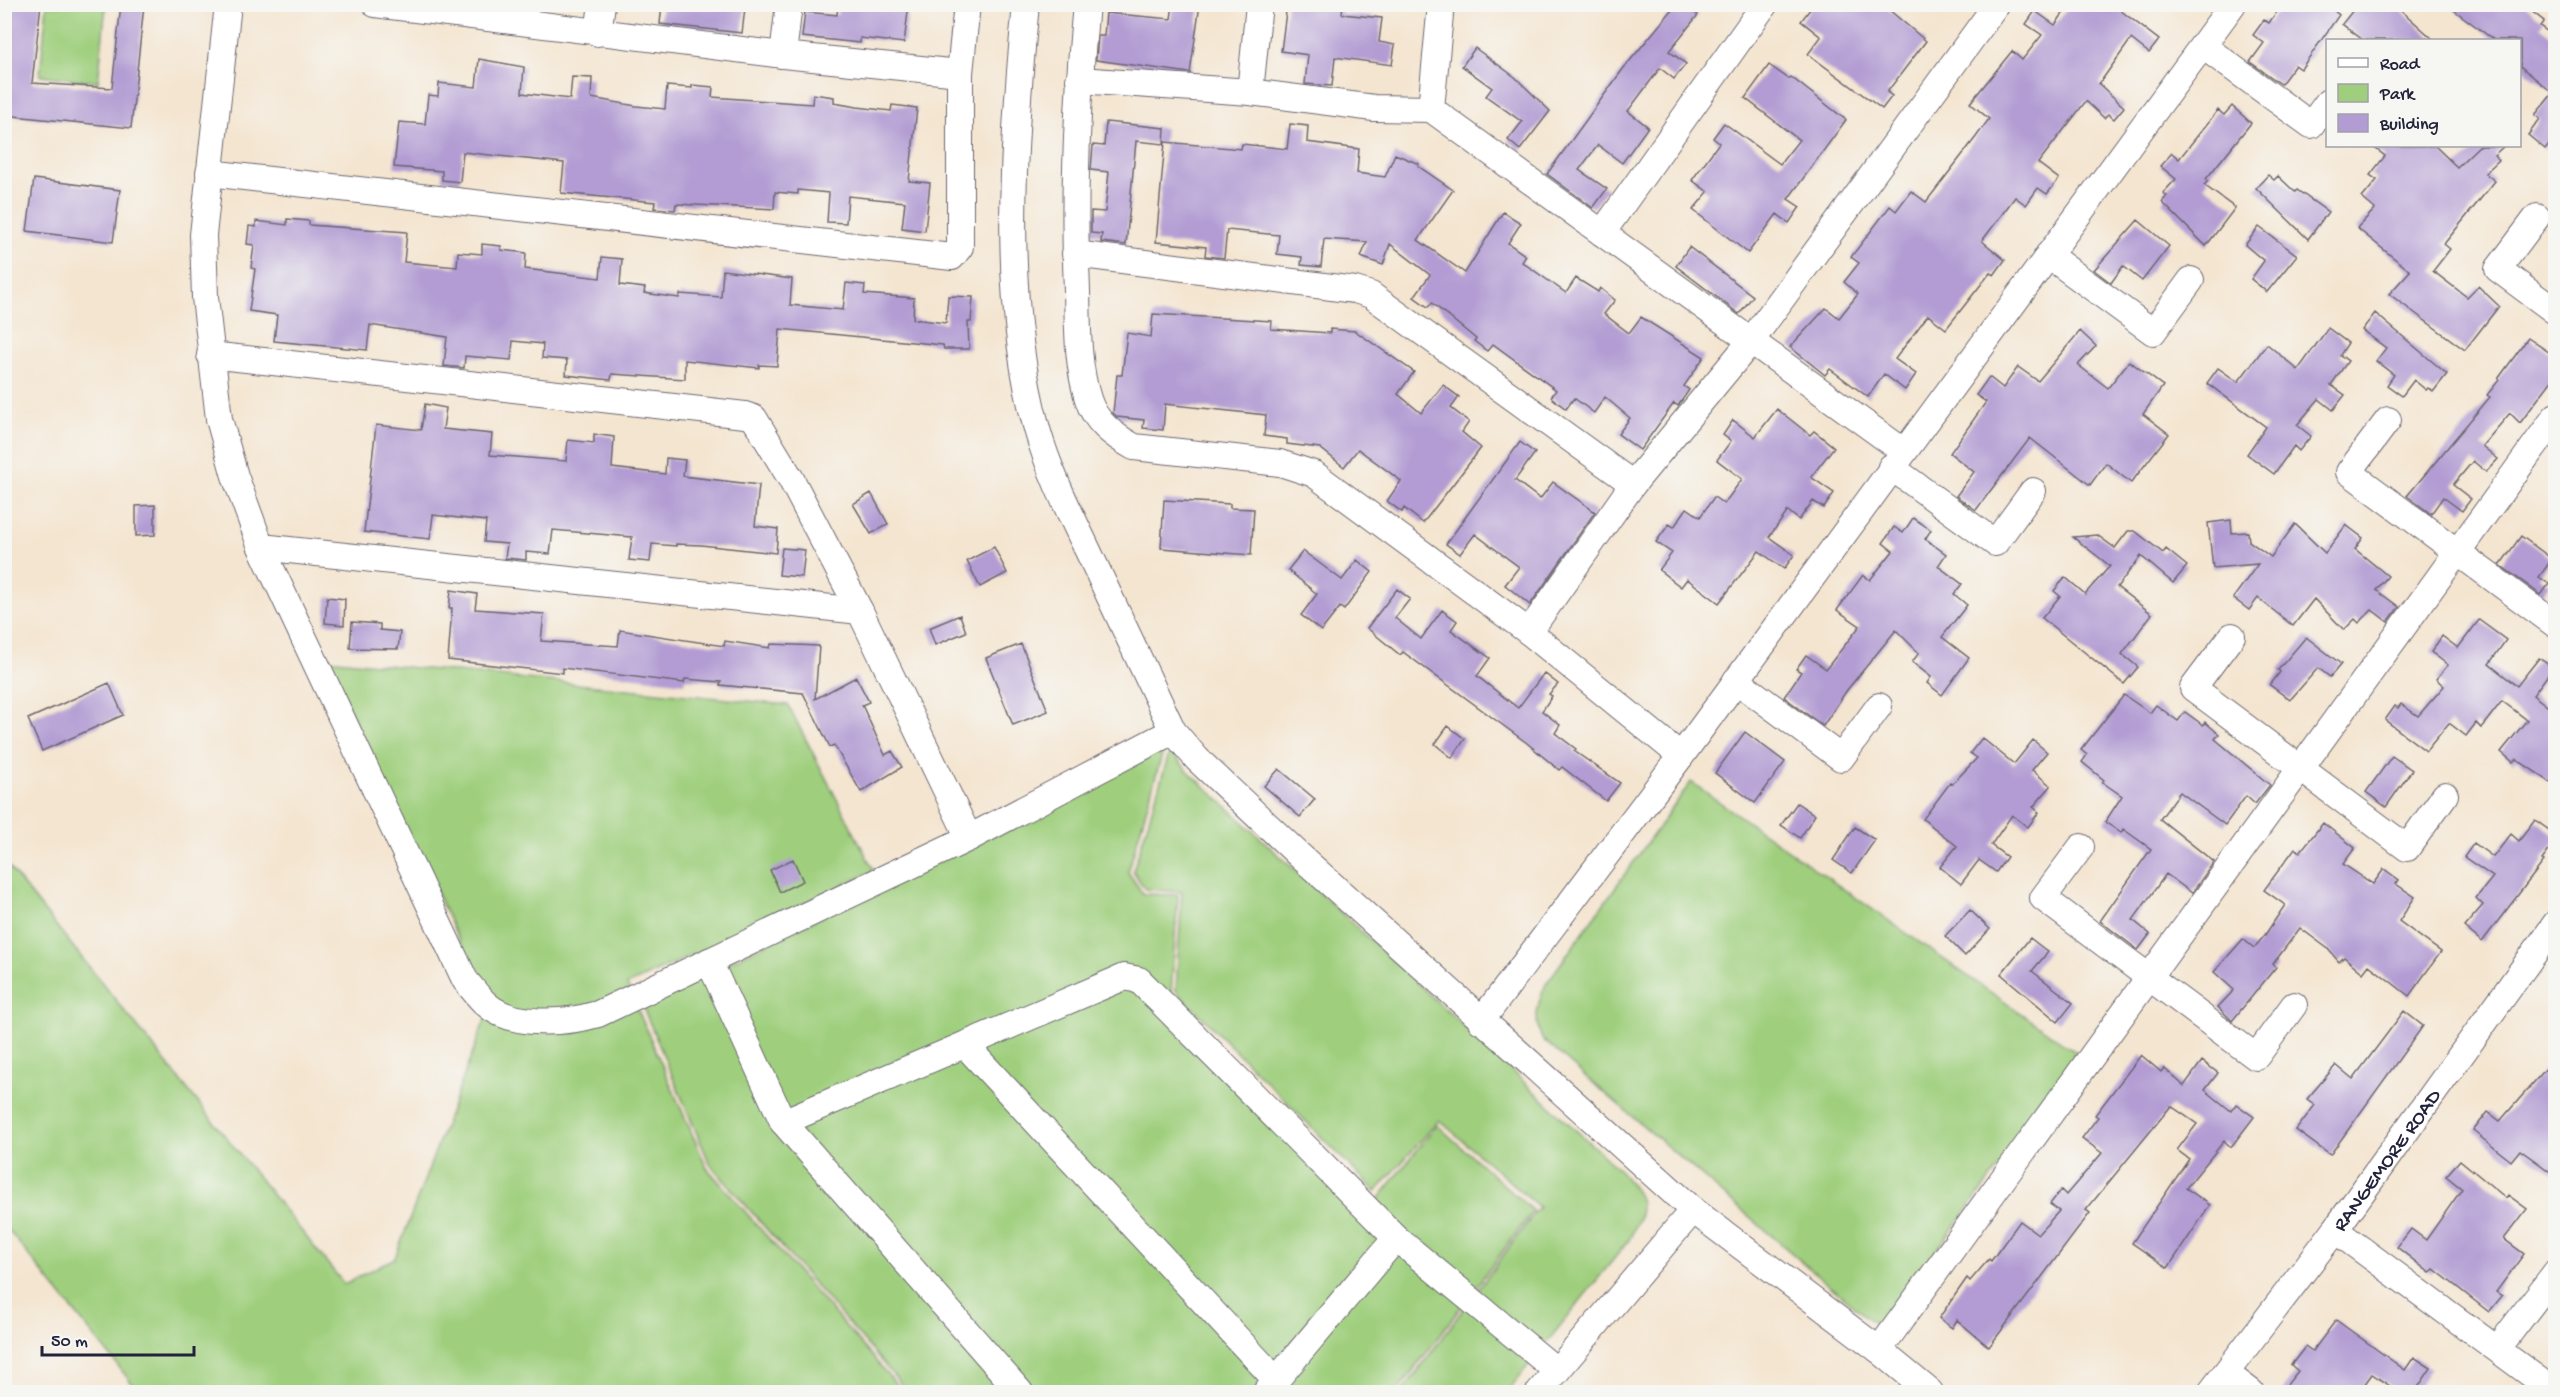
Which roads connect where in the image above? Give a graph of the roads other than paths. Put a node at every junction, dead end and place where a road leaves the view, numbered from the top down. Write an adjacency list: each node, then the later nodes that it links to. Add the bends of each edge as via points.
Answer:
1 (228, 4): 22 (street)
2 (375, 4): 12 (street)
3 (602, 4): 14 (street)
4 (789, 4): 16 (street)
5 (967, 4): 17 (street)
6 (1026, 4): 44 (street, via 1019,77 1015,258 1022,356 1030,399 1037,430 1066,504)
7 (1086, 4): 18 (street)
8 (1259, 4): 19 (street)
9 (1441, 4): 21 (street)
10 (1765, 4): 24 (street)
11 (2233, 4): 15 (street)
12 (422, 7): 14 (street)
13 (1988, 8): 29 (street)
14 (598, 33): 16 (street)
15 (2203, 46): 20 (street, via 2311,125); 26 (street)
16 (783, 56): 17 (street)
17 (960, 73): 22 (street, via 960,247 952,257)
18 (1079, 80): 19 (street); 25 (street)
19 (1250, 92): 21 (street, via 1374,108)
20 (2326, 105)
21 (1431, 109): 24 (street)
22 (209, 173): 30 (street, via 203,235)
23 (2537, 217): 28 (street, via 2498,269)
24 (1602, 233): 29 (street)
25 (1075, 254): 34 (street, via 1371,295); 40 (street, via 1079,357 1088,401 1098,420 1114,436 1134,447 1281,463 1314,474)
26 (2048, 255): 27 (street, via 2153,332); 33 (street)
27 (2191, 280)
28 (2556, 312)
29 (1751, 341): 33 (street); 34 (street)
30 (210, 355): 36 (street, via 219,419); 38 (street, via 754,418 791,479)
31 (2556, 416): 37 (street)
32 (2388, 420): 37 (street, via 2349,472)
33 (1897, 459): 35 (street, via 1995,543); 42 (street)
34 (1633, 484): 40 (street)
35 (2033, 491)
36 (261, 547): 38 (street); 51 (street, via 465,980 487,1005 502,1015 571,1022 598,1014)
37 (2457, 552): 39 (street); 46 (street)
38 (860, 611): 48 (street)
39 (2556, 625)
40 (1529, 632): 45 (street)
41 (2232, 636): 46 (street, via 2193,688)
42 (1736, 681): 43 (street, via 1841,759); 45 (street)
43 (1879, 706)
44 (1173, 731): 48 (street); 54 (street, via 1197,759 1300,856)
45 (1681, 756): 54 (street)
46 (2300, 770): 47 (street, via 2407,848); 52 (street)
47 (2445, 795)
48 (969, 838): 51 (street)
49 (2081, 847): 52 (street, via 2043,898)
50 (2556, 923): 58 (street, RANGEMORE ROAD)
51 (710, 961): 56 (street)
52 (2149, 978): 53 (street, via 2256,1057); 62 (street)
53 (2294, 1005)
54 (1481, 1021): 57 (street)
55 (964, 1045): 56 (street); 59 (street, via 1124,977 1139,980); 65 (street)
56 (783, 1122): 66 (street)
57 (1693, 1210): 62 (street); 63 (street)
58 (2335, 1230): 61 (street); 64 (street, RANGEMORE ROAD)
59 (1396, 1238): 63 (street); 65 (street)
60 (2556, 1272): 61 (street)
61 (2498, 1348): 70 (street)
62 (1880, 1350): 68 (street)
63 (1557, 1371): 67 (street)
64 (2218, 1383): 69 (street)
65 (1271, 1386)
66 (1020, 1392)
67 (1539, 1392)
68 (1930, 1392)
69 (2251, 1392)
70 (2555, 1392)

